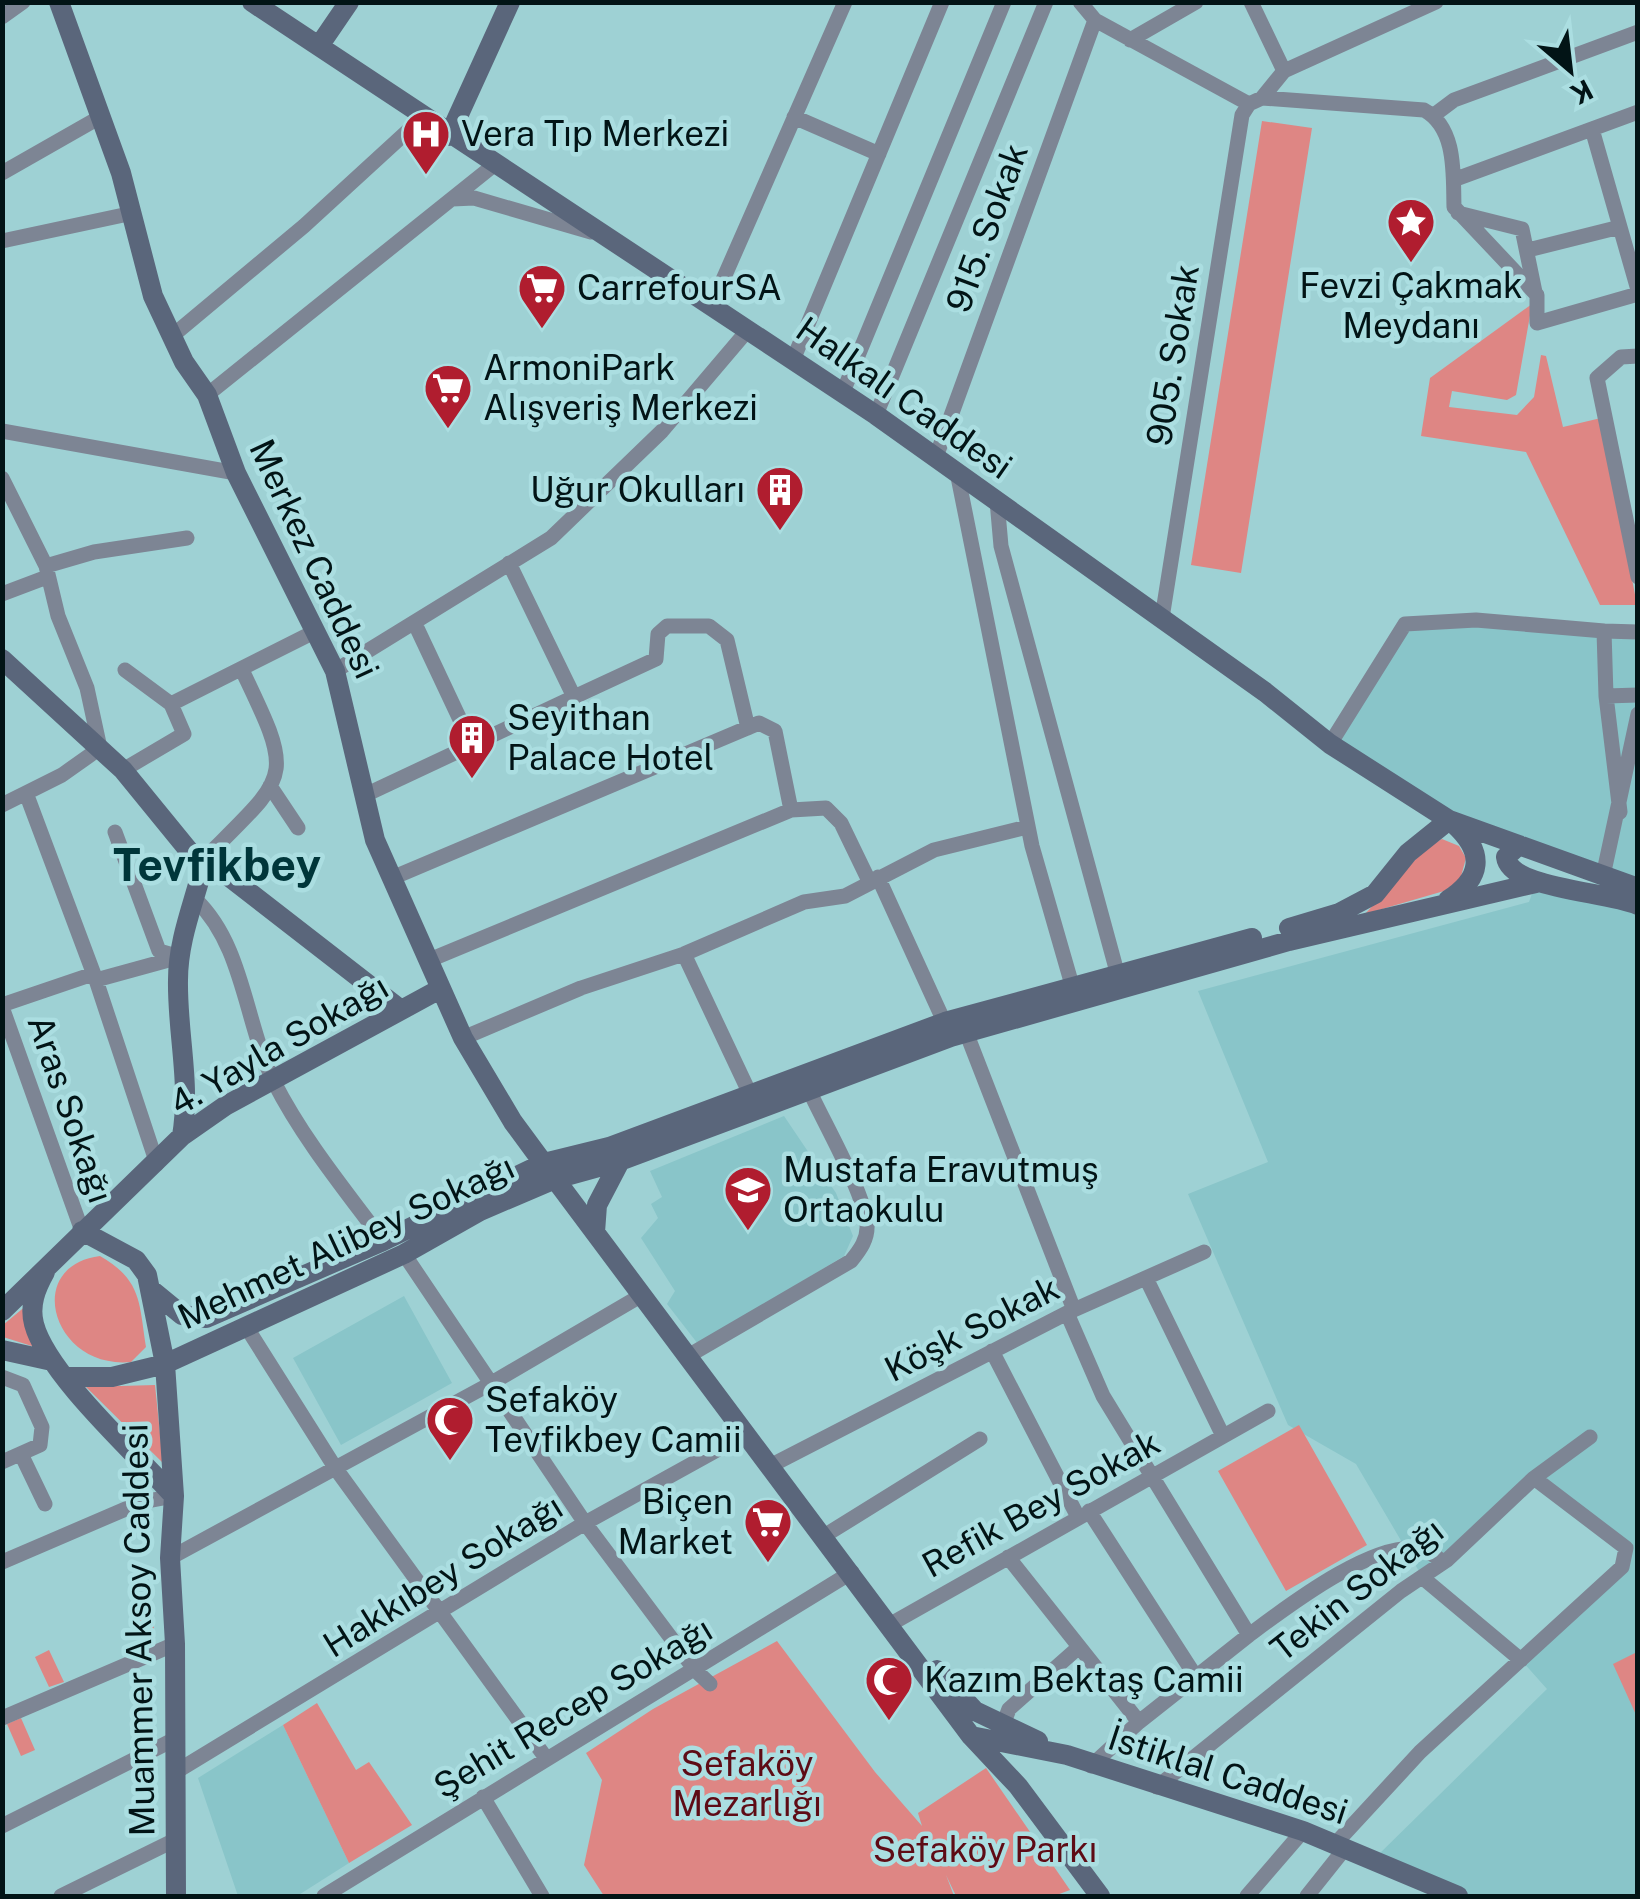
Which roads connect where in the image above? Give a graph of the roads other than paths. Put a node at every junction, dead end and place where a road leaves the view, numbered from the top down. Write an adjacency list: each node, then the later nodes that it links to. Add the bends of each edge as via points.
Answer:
1 (23, 2): 14 (street)
2 (59, 2): 23 (main road, Merkez Caddesi)
3 (252, 2): 18 (main road, Halkalı Caddesi)
4 (349, 2): 18 (main road)
5 (510, 2): 27 (main road)
6 (845, 2): 25 (street)
7 (942, 2): 28 (street)
8 (1004, 2): 46 (street)
9 (1046, 2): 48 (street)
10 (1080, 2): 15 (street)
11 (1196, 2): 17 (street)
12 (1251, 2): 19 (street)
13 (1436, 2): 19 (street)
14 (2, 17)
15 (1095, 20): 17 (street); 50 (street, 915. Sokak)
16 (1638, 32): 22 (street, via 1454,100)
17 (1130, 40): 20 (street)
18 (319, 46): 24 (main road, Halkalı Caddesi)
19 (1284, 71): 20 (street)
20 (1255, 101): 22 (street); 60 (street, 905. Sokak, via 1242,116)
21 (1638, 112): 26 (street)
22 (1434, 115): 31 (street)
23 (102, 116): 30 (street); 33 (main road, Merkez Caddesi)
24 (423, 117): 27 (main road, Halkalı Caddesi); 43 (street)
25 (794, 118): 28 (street); 41 (street)
26 (1592, 128): 31 (street); 35 (street)
27 (449, 136): 29 (main road, Halkalı Caddesi)
28 (879, 154): 45 (street)
29 (494, 165): 32 (street); 36 (main road, Halkalı Caddesi)
30 (2, 173)
31 (1456, 179): 34 (street)
32 (452, 198): 36 (street, via 498,204); 47 (street)
33 (133, 213): 37 (street); 43 (main road, Merkez Caddesi, via 148,282)
34 (1458, 213): 38 (street, via 1519,227); 39 (street)
35 (1620, 227): 38 (street); 40 (street)
36 (600, 234): 41 (main road, Halkalı Caddesi)
37 (2, 241)
38 (1528, 250): 39 (street)
39 (1535, 292): 40 (street, via 1537,323)
40 (1638, 292)
41 (711, 307): 42 (main road, Halkalı Caddesi)
42 (748, 331): 45 (main road, Halkalı Caddesi); 56 (street, via 580,511)
43 (171, 336): 47 (main road, Merkez Caddesi)
44 (1638, 356): 58 (street, via 1621,357 1598,378)
45 (793, 360): 46 (main road, Halkalı Caddesi)
46 (842, 392): 48 (main road, Halkalı Caddesi)
47 (207, 395): 52 (main road, Merkez Caddesi)
48 (876, 414): 50 (main road, Halkalı Caddesi)
49 (2, 431): 52 (street)
50 (936, 457): 51 (main road, Halkalı Caddesi)
51 (957, 472): 54 (main road, Halkalı Caddesi); 86 (street)
52 (236, 473): 63 (main road, Merkez Caddesi)
53 (2, 478): 57 (street)
54 (997, 502): 60 (main road, Halkalı Caddesi); 102 (street, via 1000,546)
55 (187, 538): 57 (street, via 94,552)
56 (510, 563): 61 (street); 71 (street)
57 (46, 571): 59 (street); 77 (street)
58 (1638, 578)
59 (2, 594)
60 (1162, 618): 75 (main road, Halkalı Caddesi)
61 (416, 626): 68 (street); 76 (street)
62 (1604, 631): 64 (street); 69 (street); 75 (street, via 1476,620 1405,624)
63 (316, 632): 67 (street); 68 (main road, Merkez Caddesi)
64 (1638, 632)
65 (4, 663): 77 (main road)
66 (125, 670): 72 (street)
67 (242, 670): 72 (street); 79 (street, via 279,751)
68 (335, 672): 81 (main road, Merkez Caddesi)
69 (1606, 696): 70 (street); 84 (street)
70 (1638, 696)
71 (574, 698): 74 (street, via 656,659 658,634 667,626 709,626 727,640); 76 (street)
72 (171, 704): 78 (street, via 184,734)
73 (1638, 714): 84 (street)
74 (748, 728): 83 (street, via 760,723 775,731); 92 (street)
75 (1330, 744): 85 (main road, Halkalı Caddesi)
76 (472, 745): 81 (street)
77 (100, 748): 78 (main road); 80 (street)
78 (123, 770): 90 (main road, via 194,857)
79 (270, 786): 87 (street); 90 (street)
80 (26, 794): 82 (street); 103 (street)
81 (362, 796): 92 (main road, Merkez Caddesi)
82 (2, 805)
83 (791, 810): 93 (street, via 826,808); 101 (street)
84 (1620, 812): 91 (street)
85 (1449, 820): 89 (main road, Halkalı Caddesi); 97 (main road, via 1474,848 1478,870); 102 (main road, via 1408,853 1375,894 1338,913)
86 (1027, 827): 93 (street, via 934,850); 104 (street)
87 (298, 828)
88 (115, 832): 100 (street, via 159,951)
89 (1519, 845): 91 (main road, Halkalı Caddesi); 94 (main road, via 1506,857 1507,866)
90 (205, 858): 96 (main road); 107 (main road)
91 (1603, 876): 95 (main road, Halkalı Caddesi)
92 (392, 878): 101 (main road, Merkez Caddesi)
93 (874, 880): 99 (street); 108 (street)
94 (1536, 883): 97 (main road); 98 (main road)
95 (1638, 888)
96 (196, 900): 100 (main road); 110 (street, via 218,920)
97 (1442, 904): 108 (main road)
98 (1638, 905)
99 (684, 954): 109 (street); 112 (street)
100 (180, 957): 103 (street); 113 (main road, via 187,1064)
101 (427, 961): 105 (main road, Merkez Caddesi)
102 (1116, 972): 104 (main road)
103 (94, 977): 106 (street); 115 (street)
104 (1072, 984): 108 (main road)
105 (440, 989): 107 (main road, 4. Yayla Sokağı); 109 (main road, Merkez Caddesi)
106 (2, 1006): 117 (street, Aras Sokağı)
107 (402, 1010): 110 (main road, 4. Yayla Sokağı)
108 (954, 1030): 111 (main road); 112 (main road); 128 (street)
109 (464, 1038): 116 (main road, Merkez Caddesi)
110 (273, 1080): 113 (main road, 4. Yayla Sokağı); 119 (street)
111 (809, 1090): 114 (main road); 132 (street, via 860,1202 864,1244 851,1261)
112 (750, 1094): 116 (main road)
113 (182, 1136): 115 (main road, 4. Yayla Sokağı)
114 (620, 1161): 116 (main road); 118 (main road, via 598,1205)
115 (157, 1164): 117 (main road, 4. Yayla Sokağı)
116 (549, 1171): 118 (main road, Merkez Caddesi); 119 (main road); 121 (main road, Mehmet Alibey Sokağı)
117 (82, 1231): 122 (main road); 125 (main road, via 136,1260)
118 (595, 1232): 126 (main road, Merkez Caddesi)
119 (382, 1241): 125 (main road, via 206,1318 182,1315)
120 (1204, 1252): 123 (street, Köşk Sokak)
121 (404, 1254): 129 (main road, Mehmet Alibey Sokağı); 136 (street)
122 (52, 1262): 124 (main road); 134 (main road, via 37,1286 34,1324)
123 (1146, 1278): 128 (street, Köşk Sokak); 139 (street)
124 (13, 1286): 127 (main road)
125 (154, 1292): 133 (main road)
126 (642, 1294): 132 (main road, Merkez Caddesi); 136 (street)
127 (2, 1311)
128 (1070, 1311): 131 (street, Köşk Sokak); 146 (street, via 1103,1396)
129 (247, 1328): 133 (main road, Mehmet Alibey Sokağı); 145 (street)
130 (2, 1350): 134 (main road)
131 (992, 1352): 144 (street, Köşk Sokak); 150 (street)
132 (688, 1356): 138 (main road, Merkez Caddesi)
133 (165, 1364): 134 (main road, via 112,1377); 148 (main road, Muammer Aksoy Caddesi)
134 (58, 1369): 148 (main road)
135 (2, 1377): 142 (street, via 23,1386 42,1427 40,1445)
136 (490, 1384): 145 (street); 151 (street)
137 (1268, 1411): 139 (street, Refik Bey Sokak)
138 (746, 1434): 144 (main road, Merkez Caddesi); 151 (street, Hakkıbey Sokağı)
139 (1223, 1436): 146 (street, Refik Bey Sokak)
140 (1590, 1437): 147 (street, Tekin Sokağı)
141 (980, 1439): 152 (street)
142 (21, 1454): 143 (street); 149 (street)
143 (2, 1462)
144 (770, 1466): 152 (main road, Merkez Caddesi)
145 (336, 1469): 154 (street); 159 (street)
146 (1149, 1478): 150 (street, Refik Bey Sokak); 161 (street)
147 (1534, 1478): 156 (street, Tekin Sokağı); 164 (street, via 1626,1548 1622,1567)
148 (174, 1496): 154 (main road, Muammer Aksoy Caddesi); 155 (street, via 142,1502)
149 (45, 1504)
150 (1084, 1514): 153 (street, Refik Bey Sokak); 166 (street)
151 (586, 1523): 159 (street, Hakkıbey Sokağı); 165 (street)
152 (824, 1536): 157 (main road, Merkez Caddesi)
153 (1008, 1557): 160 (street, Refik Bey Sokak); 163 (street)
154 (170, 1558): 162 (main road, Muammer Aksoy Caddesi)
155 (2, 1562)
156 (1444, 1562): 158 (street, Tekin Sokağı); 161 (street, via 1411,1550 1358,1565)
157 (852, 1572): 160 (main road, Merkez Caddesi); 165 (street, Şehit Recep Sokağı)
158 (1422, 1578): 164 (street); 177 (street, Tekin Sokağı)
159 (441, 1614): 174 (street); 176 (street, Hakkıbey Sokağı)
160 (890, 1625): 170 (main road, via 975,1711); 171 (main road)
161 (1248, 1633): 166 (street)
162 (175, 1644): 168 (street); 172 (main road, Muammer Aksoy Caddesi)
163 (1080, 1647): 169 (street); 170 (street, via 1009,1708)
164 (1521, 1660): 182 (street, via 1420,1752)
165 (694, 1670): 167 (street); 174 (street, Şehit Recep Sokağı)
166 (1196, 1677): 169 (street)
167 (710, 1684)
168 (2, 1718)
169 (1139, 1722): 175 (street)
170 (1003, 1724): 173 (main road)
171 (971, 1736): 173 (main road, İstiklal Caddesi); 188 (main road, via 1018,1786)
172 (175, 1739): 176 (main road, Muammer Aksoy Caddesi); 179 (street)
173 (1067, 1755): 175 (main road, İstiklal Caddesi)
174 (546, 1758): 178 (street, Şehit Recep Sokağı)
175 (1091, 1766): 177 (main road, İstiklal Caddesi)
176 (174, 1773): 181 (main road, Muammer Aksoy Caddesi)
177 (1157, 1787): 180 (main road, İstiklal Caddesi)
178 (483, 1797): 186 (street, Şehit Recep Sokağı); 187 (street)
179 (2, 1826)
180 (1303, 1830): 182 (main road, İstiklal Caddesi); 189 (street)
181 (175, 1840): 184 (street); 185 (main road, Muammer Aksoy Caddesi)
182 (1341, 1845): 183 (main road, İstiklal Caddesi); 190 (street)
183 (1427, 1890): 191 (main road, İstiklal Caddesi)
184 (61, 1896)
185 (176, 1896)
186 (324, 1896)
187 (542, 1896)
188 (1100, 1896)
189 (1247, 1896)
190 (1306, 1896)
191 (1458, 1896)

